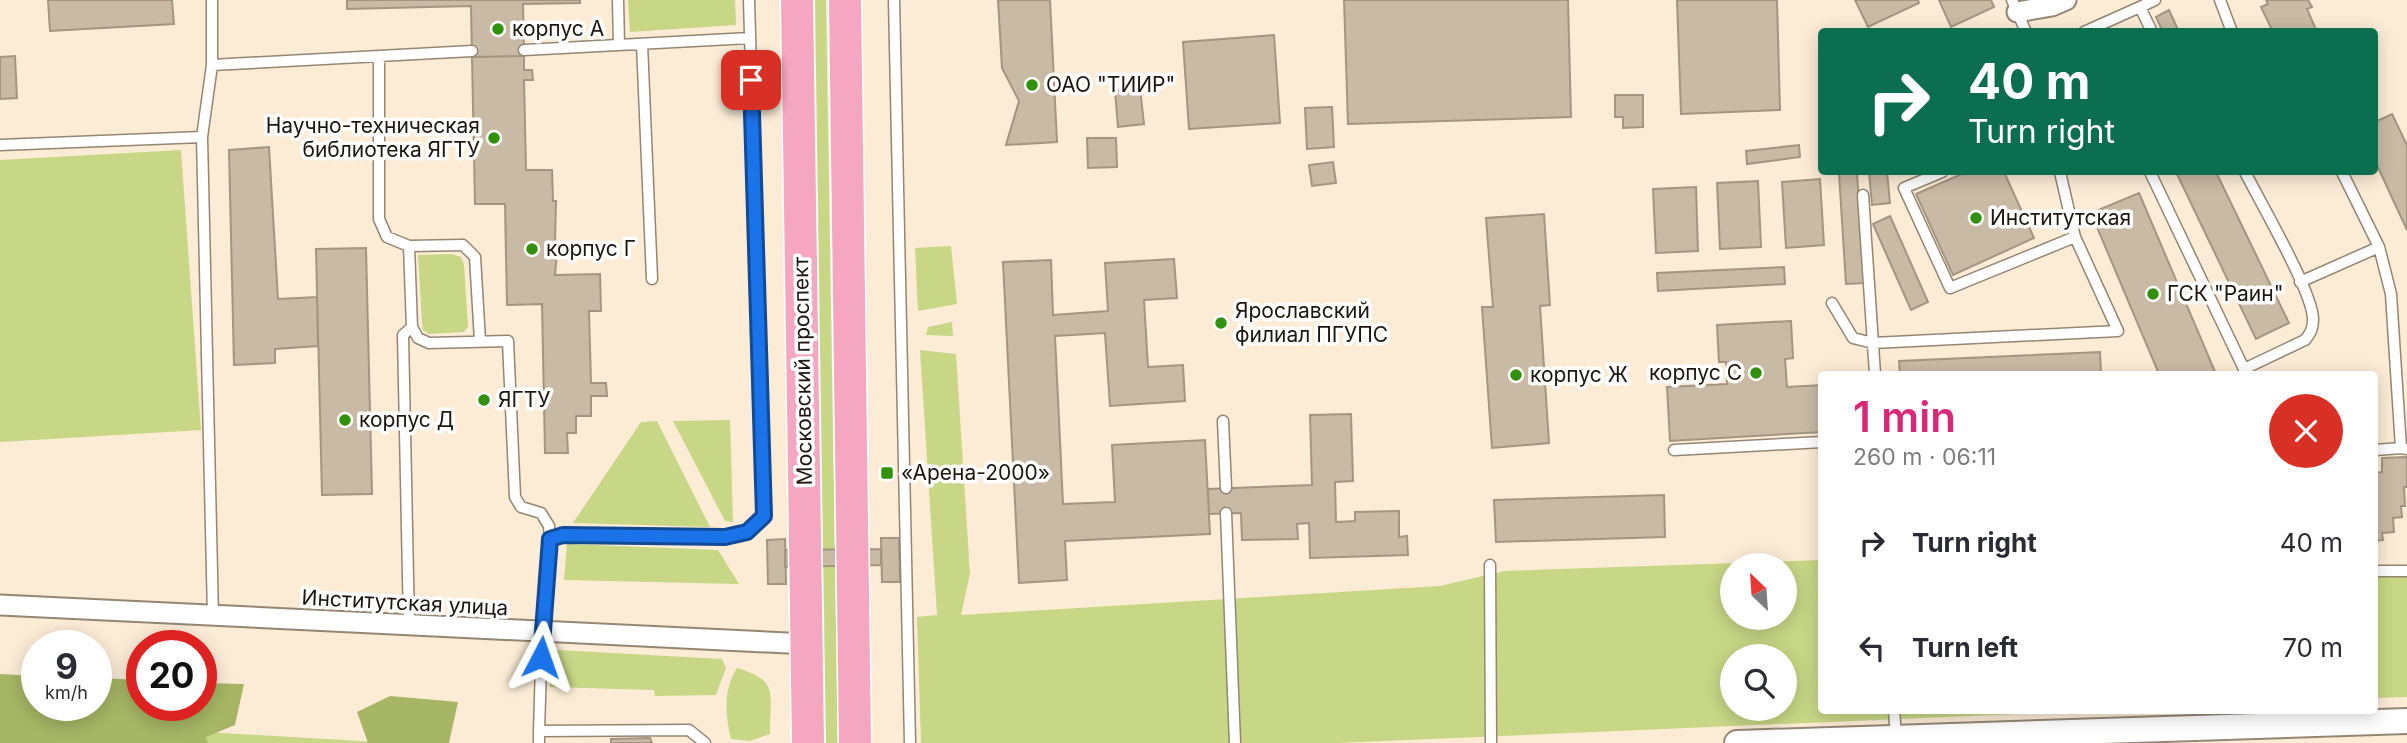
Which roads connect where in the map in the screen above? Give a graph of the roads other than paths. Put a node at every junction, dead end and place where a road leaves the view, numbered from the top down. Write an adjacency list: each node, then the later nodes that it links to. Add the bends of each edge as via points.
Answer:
1 (212, 0): 22 (lane)
2 (618, 0): 18 (lane)
3 (749, 0): 16 (lane)
4 (797, 0): 56 (main road, Московский проспект)
5 (845, 0): 67 (main road)
6 (894, 0): 68 (lane)
7 (2066, 0): 10 (street)
8 (2155, 0): 11 (lane)
9 (2220, 0): 15 (lane)
10 (2015, 6): 12 (lane)
11 (2140, 7): 13 (lane); 14 (lane)
12 (2024, 28)
13 (2093, 28)
14 (2150, 28)
15 (2230, 28)
16 (750, 38): 17 (lane); 48 (lane, via 764,516 747,532 725,537 563,535)
17 (642, 44): 18 (lane); 34 (lane)
18 (619, 45): 19 (lane)
19 (524, 50)
20 (472, 51): 21 (lane)
21 (379, 58): 22 (lane); 32 (lane, via 379,219 387,237)
22 (212, 65): 23 (lane)
23 (202, 137): 24 (lane); 53 (lane)
24 (0, 145)
25 (1935, 175): 31 (lane, via 1904,188 1950,288)
26 (2061, 175): 31 (lane)
27 (2151, 175): 35 (lane, via 2244,369 2305,340 2311,332 2311,306)
28 (2246, 175): 35 (lane)
29 (2343, 175): 33 (lane)
30 (1863, 195): 39 (lane)
31 (2075, 237): 39 (lane, via 2118,331)
32 (409, 246): 37 (lane); 38 (lane, via 470,248 475,257)
33 (2379, 247): 35 (lane); 43 (lane, via 2391,294)
34 (652, 279)
35 (2300, 282)
36 (1832, 303): 39 (lane, via 1853,338)
37 (412, 327): 38 (lane, via 418,338 429,343); 54 (lane, via 403,335)
38 (480, 341): 48 (lane, via 508,341 515,497 521,507 541,513)
39 (1873, 343): 40 (lane)
40 (1875, 371)
41 (1223, 421): 46 (lane)
42 (1818, 442): 44 (lane)
43 (2404, 449): 45 (lane)
44 (1674, 450)
45 (2378, 450)
46 (1226, 488)
47 (1226, 513): 69 (lane)
48 (550, 539): 55 (lane)
49 (1490, 565): 70 (lane)
50 (2378, 571): 51 (lane)
51 (2407, 571)
52 (0, 605): 53 (street, Институтская улица)
53 (213, 616): 54 (street, Институтская улица)
54 (409, 626): 55 (street, Институтская улица)
55 (542, 633): 56 (street, Институтская улица); 60 (lane)
56 (807, 644): 66 (main road, Московский проспект)
57 (1894, 714): 62 (lane)
58 (2407, 721): 59 (street)
59 (2255, 728): 61 (street)
60 (540, 731): 64 (lane); 65 (lane, via 689,730)
61 (2128, 736): 62 (street)
62 (1896, 738): 63 (street)
63 (1837, 741): 71 (street)
64 (539, 743)
65 (705, 743)
66 (808, 743)
67 (855, 743)
68 (910, 743)
69 (1235, 743)
70 (1491, 743)
71 (1737, 743)

